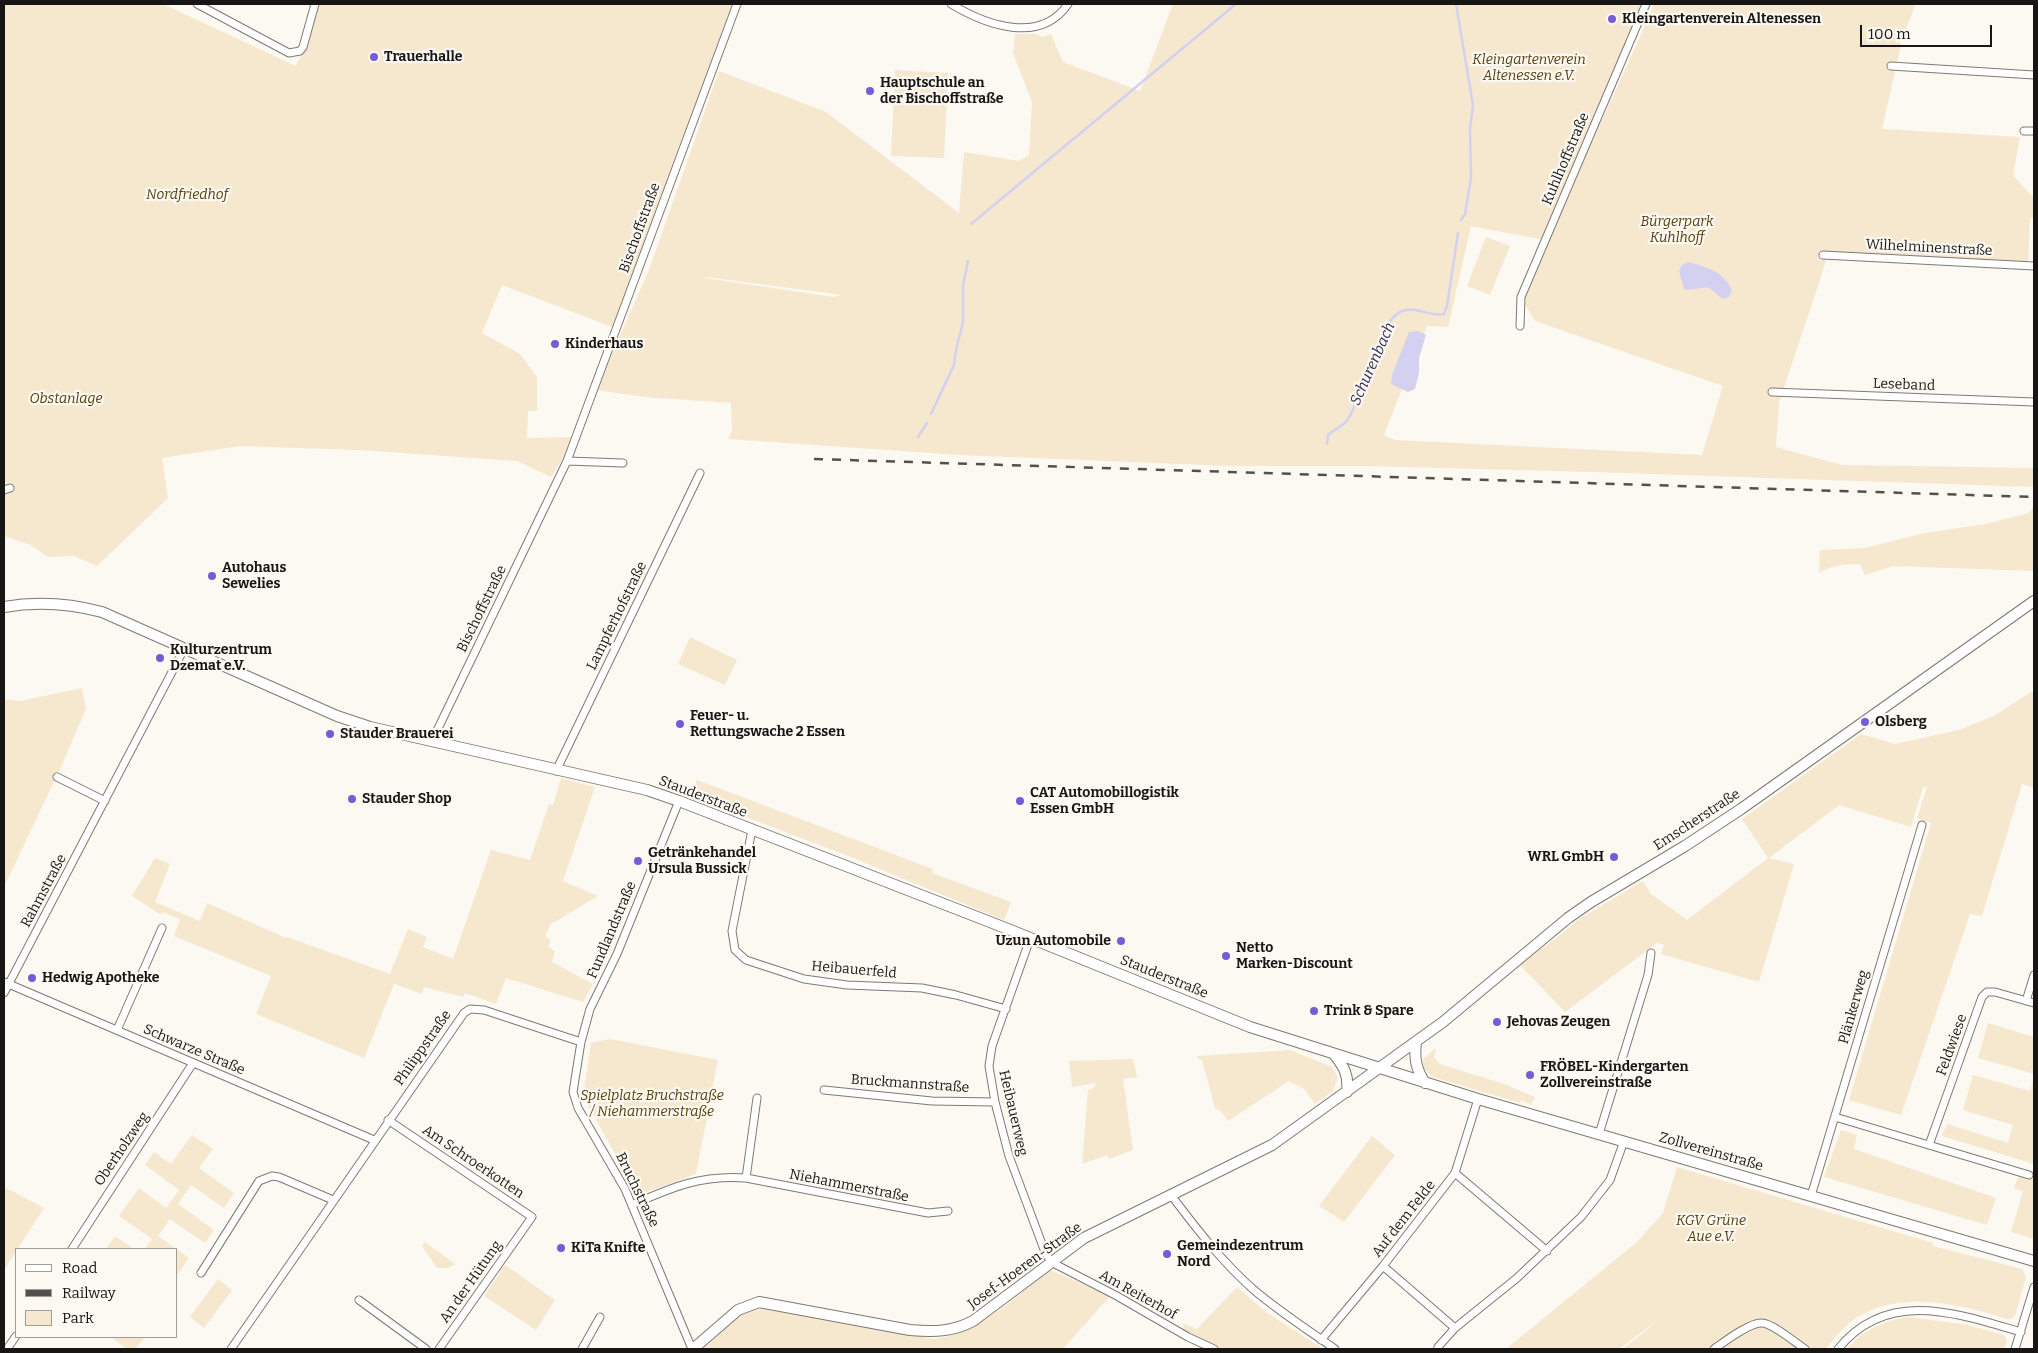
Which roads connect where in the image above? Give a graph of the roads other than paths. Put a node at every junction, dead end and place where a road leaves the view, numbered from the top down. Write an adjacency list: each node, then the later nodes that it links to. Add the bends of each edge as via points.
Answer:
1 (197, 4): 2 (street, via 281,50 294,52 303,47)
2 (316, 4)
3 (737, 4): 16 (street, Bischoffstraße)
4 (951, 4): 5 (street, via 979,19 1011,28 1042,25)
5 (1068, 4)
6 (1646, 4): 13 (street, Kuhlhoffstraße, via 1521,297)
7 (1892, 66): 8 (street)
8 (2034, 75)
9 (2024, 131): 10 (street)
10 (2034, 131)
11 (1823, 255): 12 (street, Wilhelminenstraße)
12 (2034, 266)
13 (1520, 326)
14 (1772, 392): 15 (street, Leseband)
15 (2034, 402)
16 (567, 461): 17 (street); 22 (street, Bischoffstraße)
17 (623, 463)
18 (700, 473): 23 (street, Lampferhofstraße)
19 (2034, 601): 40 (main road, Emscherstraße, via 1741,809 1576,913)
20 (4, 607): 21 (main road, Stauderstraße, via 34,603 79,606 102,612)
21 (184, 649): 22 (main road, Stauderstraße, via 337,716); 25 (street, Rahmstraße)
22 (432, 741): 23 (main road, Stauderstraße)
23 (556, 771): 26 (main road, Stauderstraße, via 647,790)
24 (57, 777): 25 (street)
25 (105, 801): 33 (street, Rahmstraße)
26 (679, 801): 28 (main road, Stauderstraße); 39 (street, Fundlandstraße, via 617,954 590,1009)
27 (1922, 825): 50 (street, Plänkerweg)
28 (752, 830): 30 (main road, Stauderstraße); 37 (street, Heibauerfeld, via 732,932 735,950 746,960 824,982 922,988)
29 (162, 928): 38 (street)
30 (1030, 939): 37 (street, Heibauerweg); 41 (main road, Stauderstraße, via 1250,1027)
31 (1651, 953): 52 (street, via 1648,975)
32 (2034, 975): 35 (street)
33 (6, 983): 34 (street, Rahmstraße); 38 (street, Schwarze Straße)
34 (4, 993)
35 (2026, 1001): 36 (street, Feldwiese); 55 (street, Feldwiese, via 1995,992 1987,992 1982,997)
36 (2034, 1003)
37 (1006, 1009): 49 (street, Heibauerweg, via 990,1057)
38 (117, 1030): 42 (street, Schwarze Straße)
39 (581, 1042): 51 (street, Philippstraße, via 484,1010 470,1009 460,1018); 62 (street, Bruchstraße, via 573,1097)
40 (1416, 1042): 43 (main road, Emscherstraße); 44 (main road, via 1417,1070)
41 (1334, 1054): 43 (main road, Stauderstraße); 46 (main road, via 1346,1069)
42 (193, 1063): 53 (street, Schwarze Straße); 65 (street, Oberholzweg)
43 (1380, 1069): 44 (main road, Zollvereinstraße); 46 (main road, Josef-Hoeren-Straße)
44 (1425, 1083): 48 (main road, Zollvereinstraße)
45 (824, 1090): 49 (street, Bruckmannstraße, via 932,1101)
46 (1347, 1092): 59 (main road, Josef-Hoeren-Straße, via 1272,1145)
47 (757, 1098): 58 (street)
48 (1478, 1099): 52 (main road, Zollvereinstraße); 56 (street, Auf dem Felde)
49 (995, 1102): 68 (street, Heibauerweg, via 1009,1156)
50 (1835, 1117): 55 (street); 60 (street, Plänkerweg)
51 (388, 1120): 53 (street, Philippstraße); 64 (street, Am Schroerkotten, via 532,1217)
52 (1599, 1134): 54 (main road, Zollvereinstraße)
53 (374, 1140): 61 (street, Philippstraße)
54 (1624, 1141): 60 (main road, Zollvereinstraße); 66 (street, via 1604,1190)
55 (1929, 1145): 57 (street)
56 (1455, 1173): 66 (street); 69 (street, Auf dem Felde)
57 (2029, 1175)
58 (746, 1178): 62 (street, Niehammerstraße, via 696,1180); 63 (street, Niehammerstraße, via 928,1213)
59 (1170, 1195): 68 (main road, Josef-Hoeren-Straße, via 1084,1238); 77 (street, via 1207,1243 1240,1277)
60 (1811, 1196): 67 (main road, Zollvereinstraße)
61 (334, 1200): 70 (street, via 279,1177 259,1181); 81 (street, Philippstraße)
62 (632, 1205): 84 (street, Bruchstraße)
63 (948, 1211)
64 (524, 1229): 83 (street, An der Hütung)
65 (73, 1248)
66 (1547, 1251): 74 (street)
67 (2034, 1261)
68 (1051, 1262): 84 (main road, Josef-Hoeren-Straße, via 973,1322 956,1330 910,1330 759,1302 738,1310); 85 (street, Am Reiterhof, via 1188,1338)
69 (1383, 1266): 74 (street); 77 (street, Auf dem Felde)
70 (201, 1273)
71 (2034, 1288): 75 (street)
72 (359, 1300): 82 (street)
73 (600, 1317): 79 (street)
74 (1455, 1328): 78 (street)
75 (2020, 1332): 89 (street, via 1968,1317 1906,1310 1870,1320); 90 (street)
76 (15, 1337): 80 (street)
77 (1321, 1340): 86 (street)
78 (1438, 1347)
79 (585, 1348)
80 (7, 1349)
81 (231, 1349)
82 (426, 1349)
83 (439, 1349)
84 (692, 1349)
85 (1214, 1349)
86 (1336, 1349)
87 (1714, 1349): 88 (street, via 1760,1322)
88 (1805, 1349)
89 (1838, 1349)
90 (2015, 1349)

